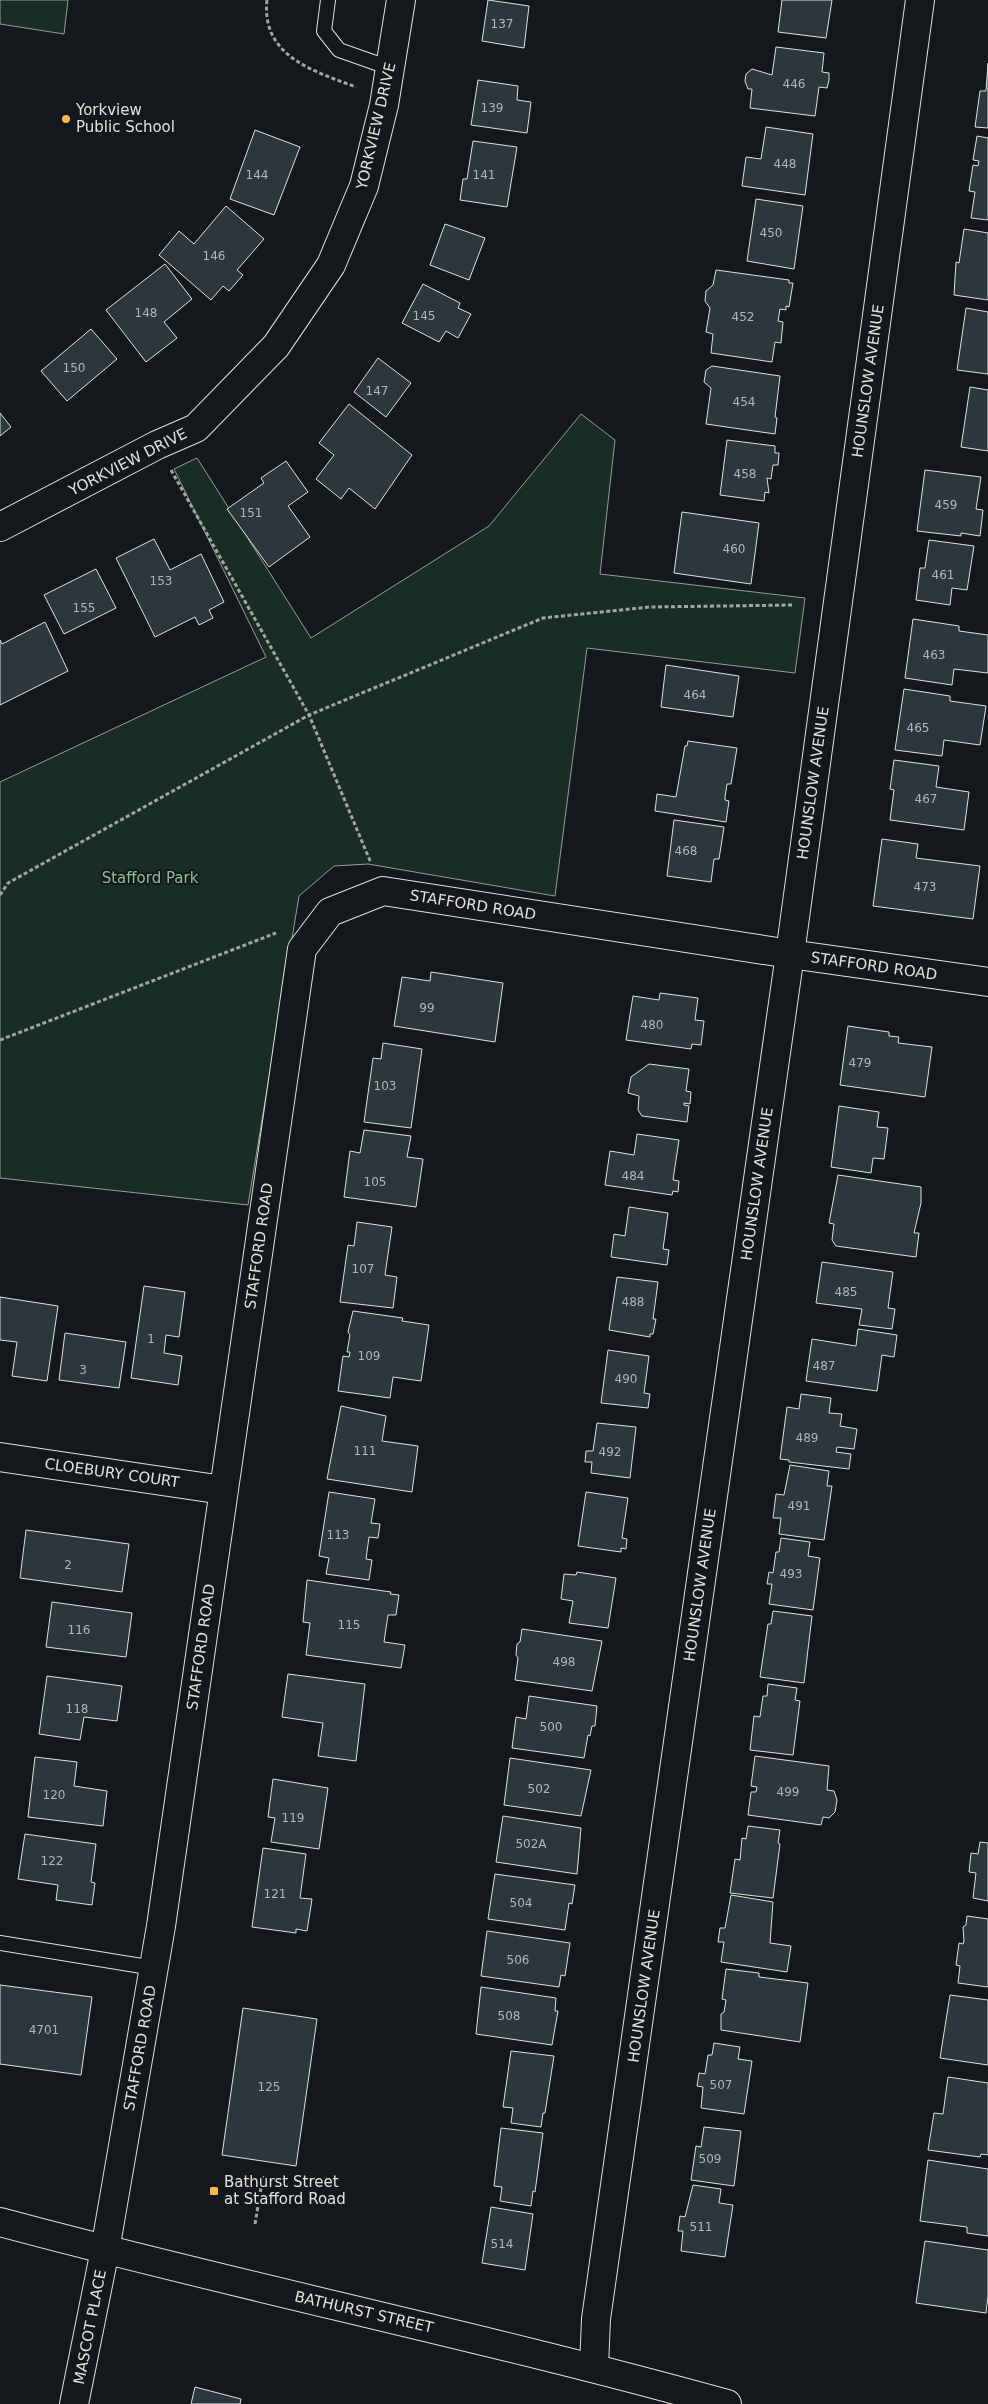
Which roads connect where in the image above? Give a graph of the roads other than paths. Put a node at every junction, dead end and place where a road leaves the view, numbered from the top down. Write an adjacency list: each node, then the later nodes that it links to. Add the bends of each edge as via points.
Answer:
1 (328, 0): 4 (lane, via 324,31 339,50)
2 (400, 0): 4 (street, YORKVIEW DRIVE)
3 (920, 0): 6 (street, HOUNSLOW AVENUE)
4 (390, 68): 5 (street, YORKVIEW DRIVE, via 364,186 331,265 276,346 196,428)
5 (0, 527)
6 (790, 954): 7 (street, STAFFORD ROAD); 9 (street, STAFFORD ROAD, via 383,891 330,912 302,949); 14 (street, HOUNSLOW AVENUE, via 596,2319)
7 (988, 982)
8 (0, 1457): 9 (street, CLOEBURY COURT)
9 (223, 1490): 11 (street, STAFFORD ROAD)
10 (0, 1943): 11 (lane)
11 (154, 1968): 13 (street, STAFFORD ROAD)
12 (0, 2222): 13 (street, BATHURST STREET)
13 (105, 2250): 14 (street, BATHURST STREET); 15 (street, MASCOT PLACE)
14 (594, 2367): 16 (street, BATHURST STREET)
15 (74, 2404)
16 (727, 2404)

